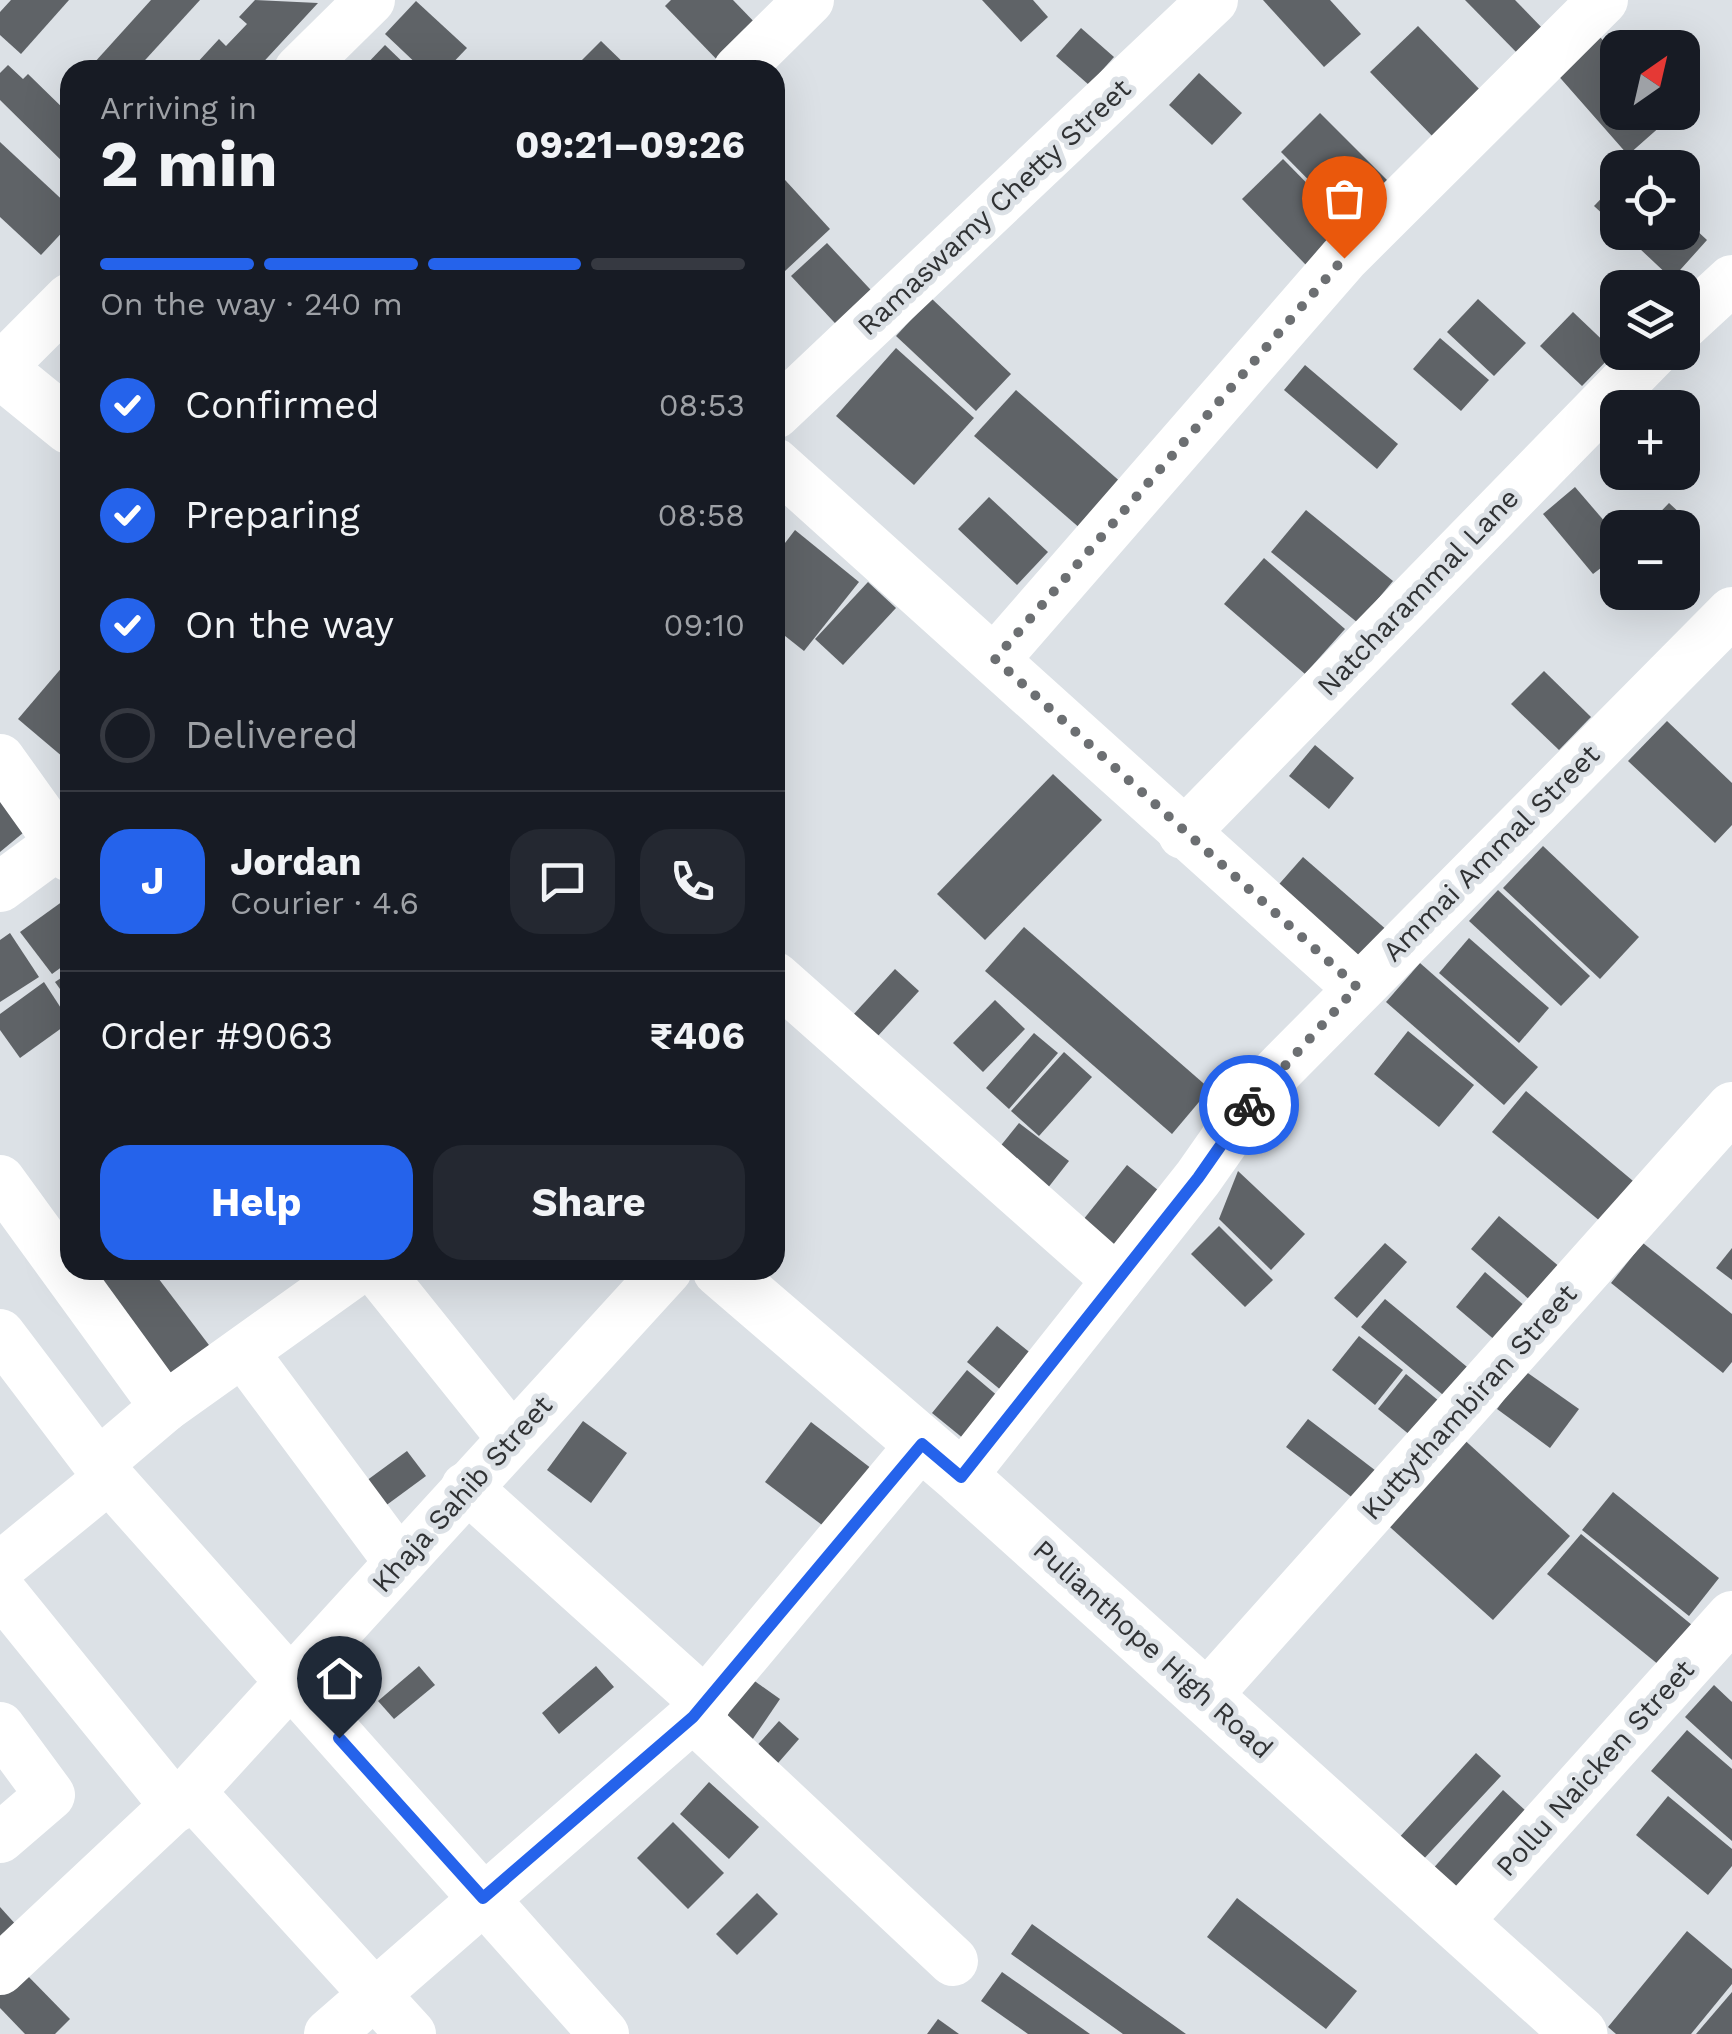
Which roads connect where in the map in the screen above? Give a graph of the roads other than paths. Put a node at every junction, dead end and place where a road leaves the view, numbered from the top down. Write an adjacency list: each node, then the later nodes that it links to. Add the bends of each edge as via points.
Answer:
1 (370, 0): 5 (street)
2 (809, 0): 6 (street)
3 (1213, 0): 12 (street, Ramaswamy Chetty Street)
4 (1603, 0): 16 (street, via 1344,258)
5 (309, 60)
6 (748, 60)
7 (1732, 280): 9 (street)
8 (60, 308): 10 (street)
9 (1700, 309)
10 (0, 369): 13 (main road)
11 (1636, 370): 18 (street, Natcharammal Lane)
12 (785, 405)
13 (60, 419)
14 (785, 485): 16 (street)
15 (1732, 612): 23 (street, Ammai Ammal Street)
16 (995, 659): 18 (street)
17 (0, 758): 19 (street)
18 (1183, 834): 23 (street)
19 (60, 843)
20 (60, 853): 21 (street)
21 (0, 887)
22 (785, 986): 32 (street)
23 (1357, 987): 32 (street, Ammai Ammal Street, via 1261,1088)
24 (1732, 1107): 45 (street, Kuttythambiran Street)
25 (0, 1180): 26 (street)
26 (60, 1263)
27 (72, 1280): 35 (street)
28 (343, 1280): 34 (street)
29 (385, 1280): 36 (street)
30 (659, 1280): 36 (street, Khaja Sahib Street)
31 (732, 1280): 37 (main road, Pulianthope High Road)
32 (1117, 1280): 37 (street, Ammai Ammal Street)
33 (0, 1334): 38 (street)
34 (243, 1352): 35 (street); 40 (street)
35 (164, 1407): 38 (street)
36 (511, 1437): 39 (street, Khaja Sahib Street)
37 (942, 1460): 45 (main road, Pulianthope High Road); 46 (street, Ammai Ammal Street)
38 (104, 1471): 41 (street); 44 (street)
39 (466, 1487): 40 (street, Khaja Sahib Street); 46 (street)
40 (399, 1562): 44 (street, Khaja Sahib Street)
41 (0, 1567)
42 (0, 1590): 48 (street)
43 (1732, 1616): 51 (street, Pollu Naicken Street)
44 (291, 1684): 48 (street, Khaja Sahib Street); 50 (street)
45 (1206, 1696): 51 (main road, Pulianthope High Road)
46 (699, 1710): 50 (street, Ammai Ammal Street); 52 (street)
47 (0, 1727): 49 (street, via 50,1795)
48 (183, 1799): 53 (street, Khaja Sahib Street); 54 (street)
49 (0, 1838)
50 (483, 1898): 54 (street, Ammai Ammal Street); 57 (street)
51 (1458, 1921): 58 (main road, Pulianthope High Road)
52 (953, 1961)
53 (0, 1970)
54 (373, 1992): 55 (street, Ammai Ammal Street); 56 (street)
55 (329, 2034)
56 (411, 2034)
57 (604, 2034)
58 (1580, 2034)

